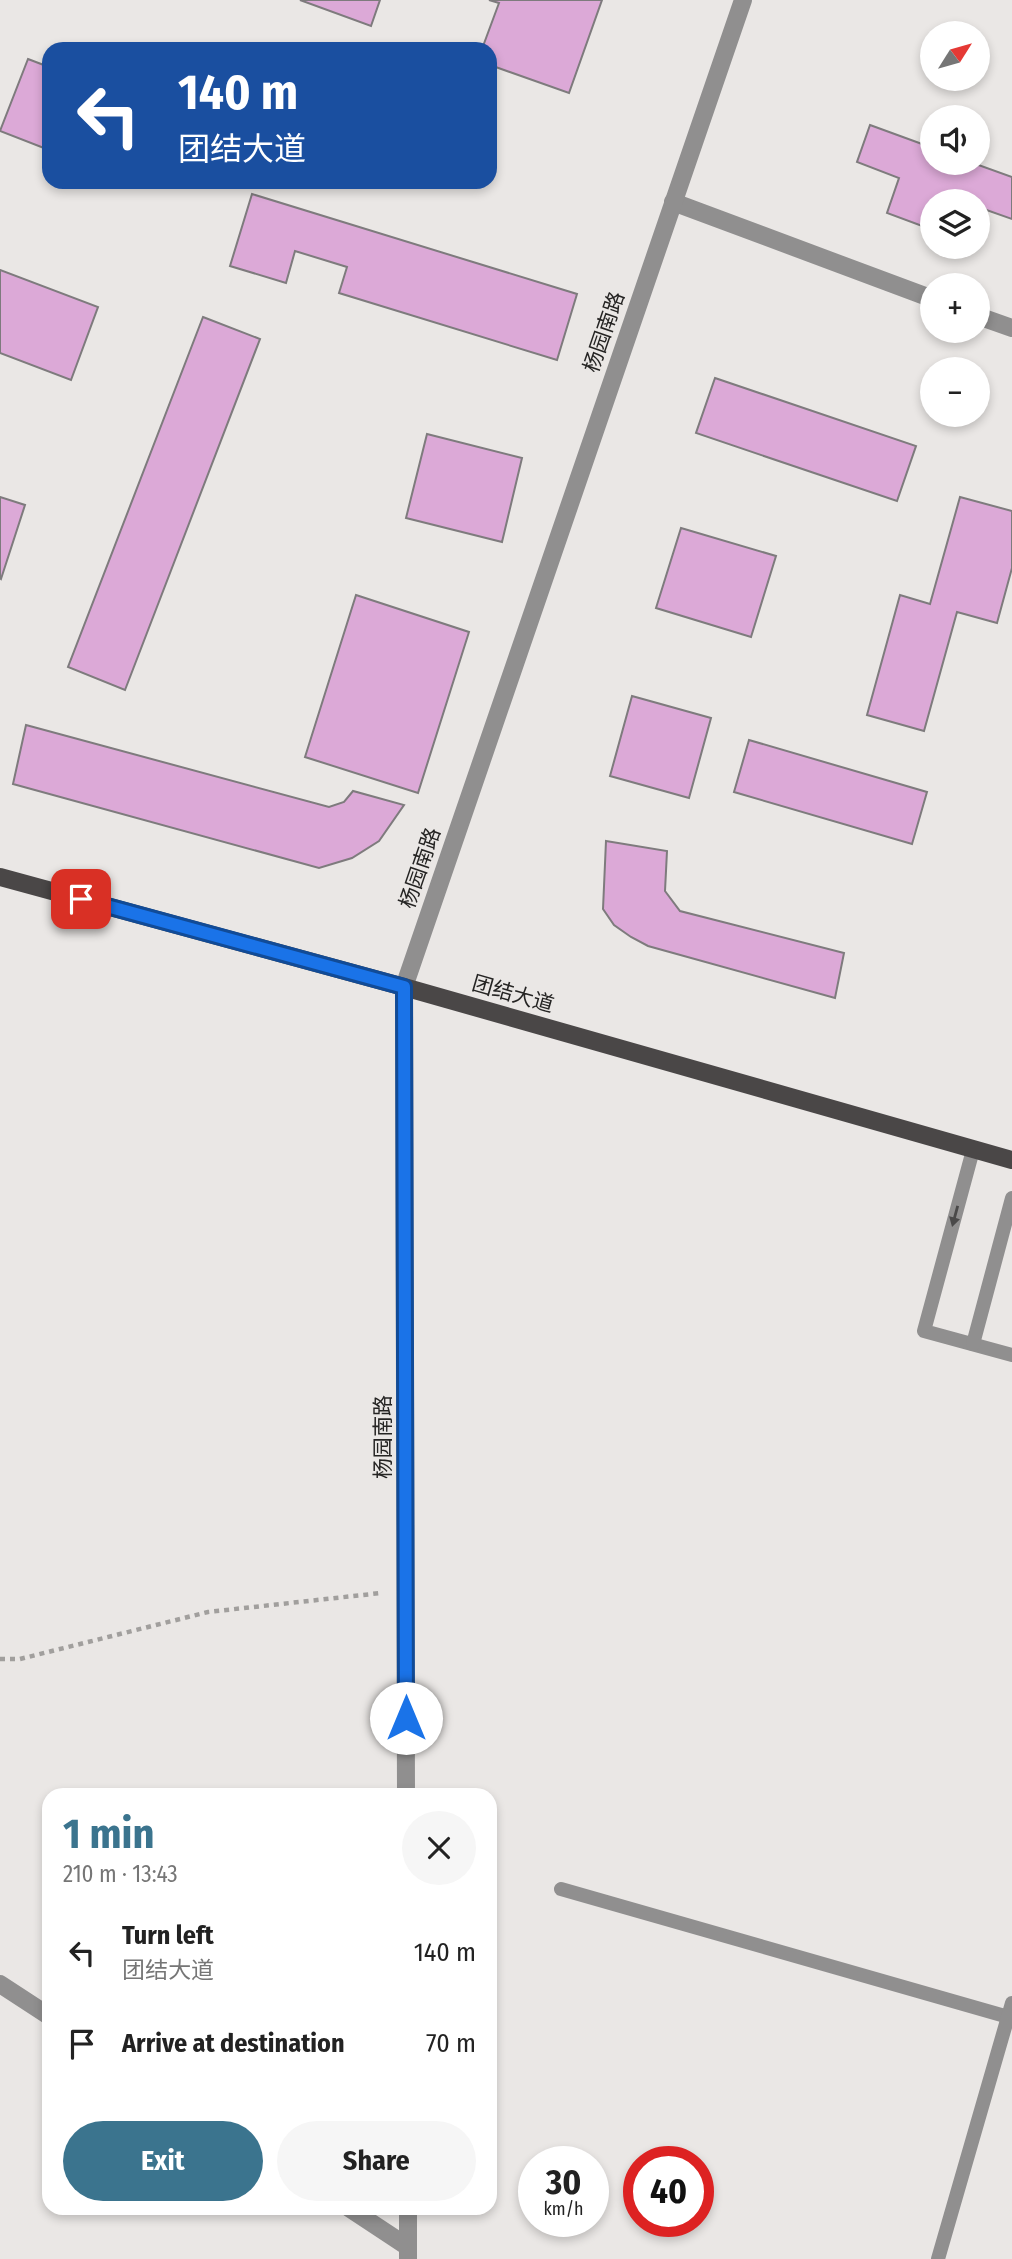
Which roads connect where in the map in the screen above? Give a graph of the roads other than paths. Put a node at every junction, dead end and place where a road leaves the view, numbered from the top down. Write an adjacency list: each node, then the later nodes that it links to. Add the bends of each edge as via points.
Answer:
1 (743, 0): 2 (street, 杨园南路)
2 (673, 202): 3 (street); 7 (street, 杨园南路)
3 (920, 294)
4 (990, 320): 5 (street)
5 (1012, 328)
6 (0, 877): 7 (main road, 团结大道)
7 (404, 987): 8 (main road, 团结大道); 13 (street, 杨园南路)
8 (973, 1150): 9 (main road, 团结大道); 11 (lane, one-way to 11, via 924,1331)
9 (1012, 1160)
10 (1012, 1198): 11 (lane)
11 (973, 1344): 12 (lane)
12 (1012, 1355)
13 (407, 1788)
14 (561, 1889): 17 (lane)
15 (0, 1984): 16 (street)
16 (42, 2011)
17 (1011, 2012): 21 (lane)
18 (358, 2215): 20 (street)
19 (408, 2215): 20 (street)
20 (408, 2253)
21 (938, 2259)

